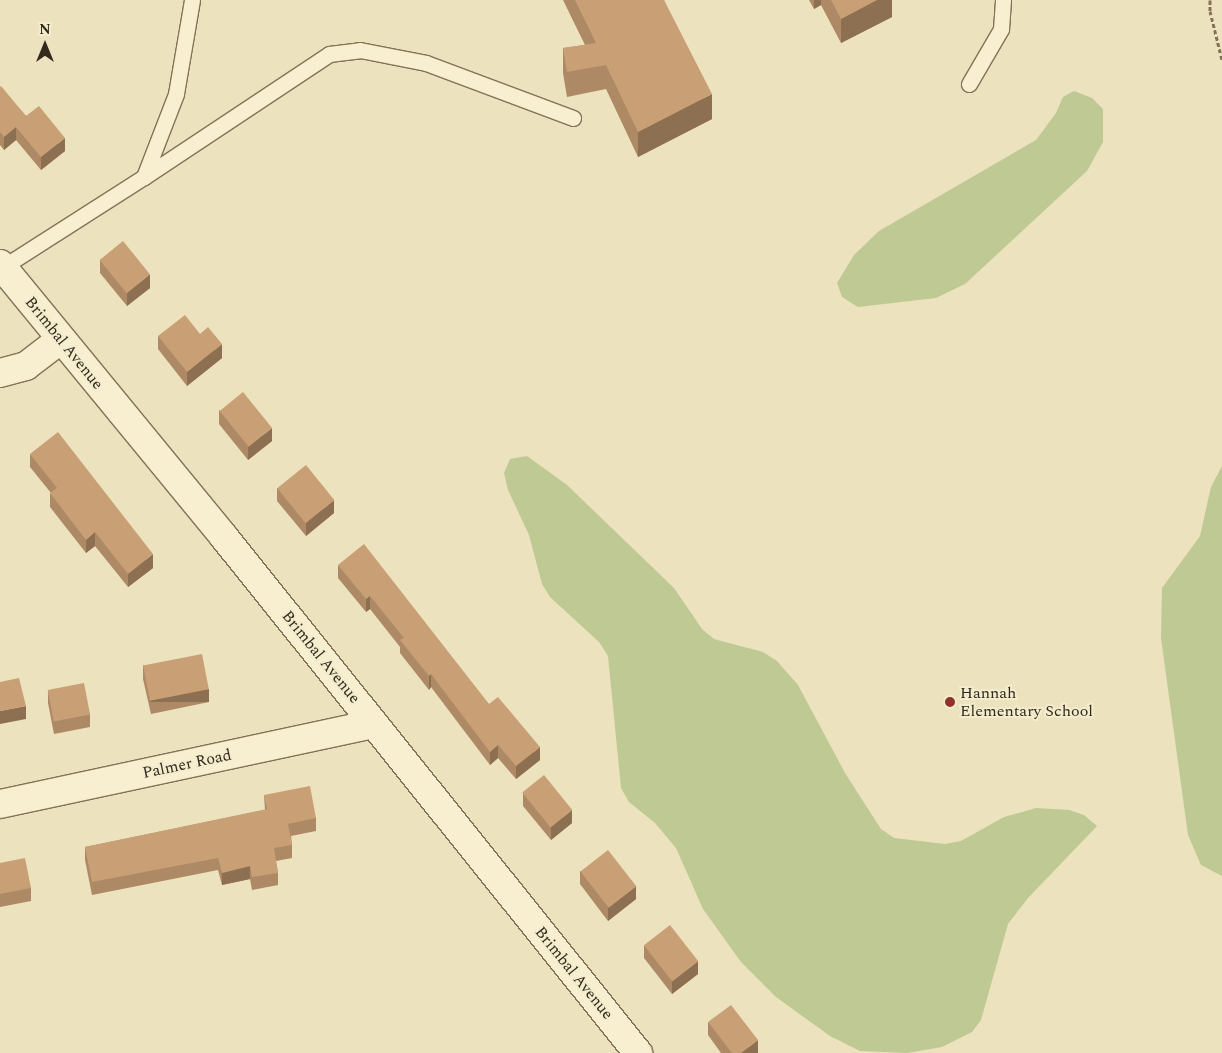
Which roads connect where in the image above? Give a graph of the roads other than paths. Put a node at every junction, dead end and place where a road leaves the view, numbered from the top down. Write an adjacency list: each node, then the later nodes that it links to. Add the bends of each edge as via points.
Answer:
1 (192, 0): 5 (lane, via 176,94)
2 (1003, 0): 3 (lane, via 1001,29)
3 (969, 84)
4 (573, 118): 5 (lane, via 426,63 360,50 329,54)
5 (144, 177): 6 (lane)
6 (1, 265): 7 (main road, Brimbal Avenue)
7 (60, 340): 8 (main road, via 26,366); 9 (main road, Brimbal Avenue)
8 (0, 373)
9 (374, 724): 10 (main road, Palmer Road); 11 (main road, Brimbal Avenue)
10 (0, 804)
11 (638, 1053)

